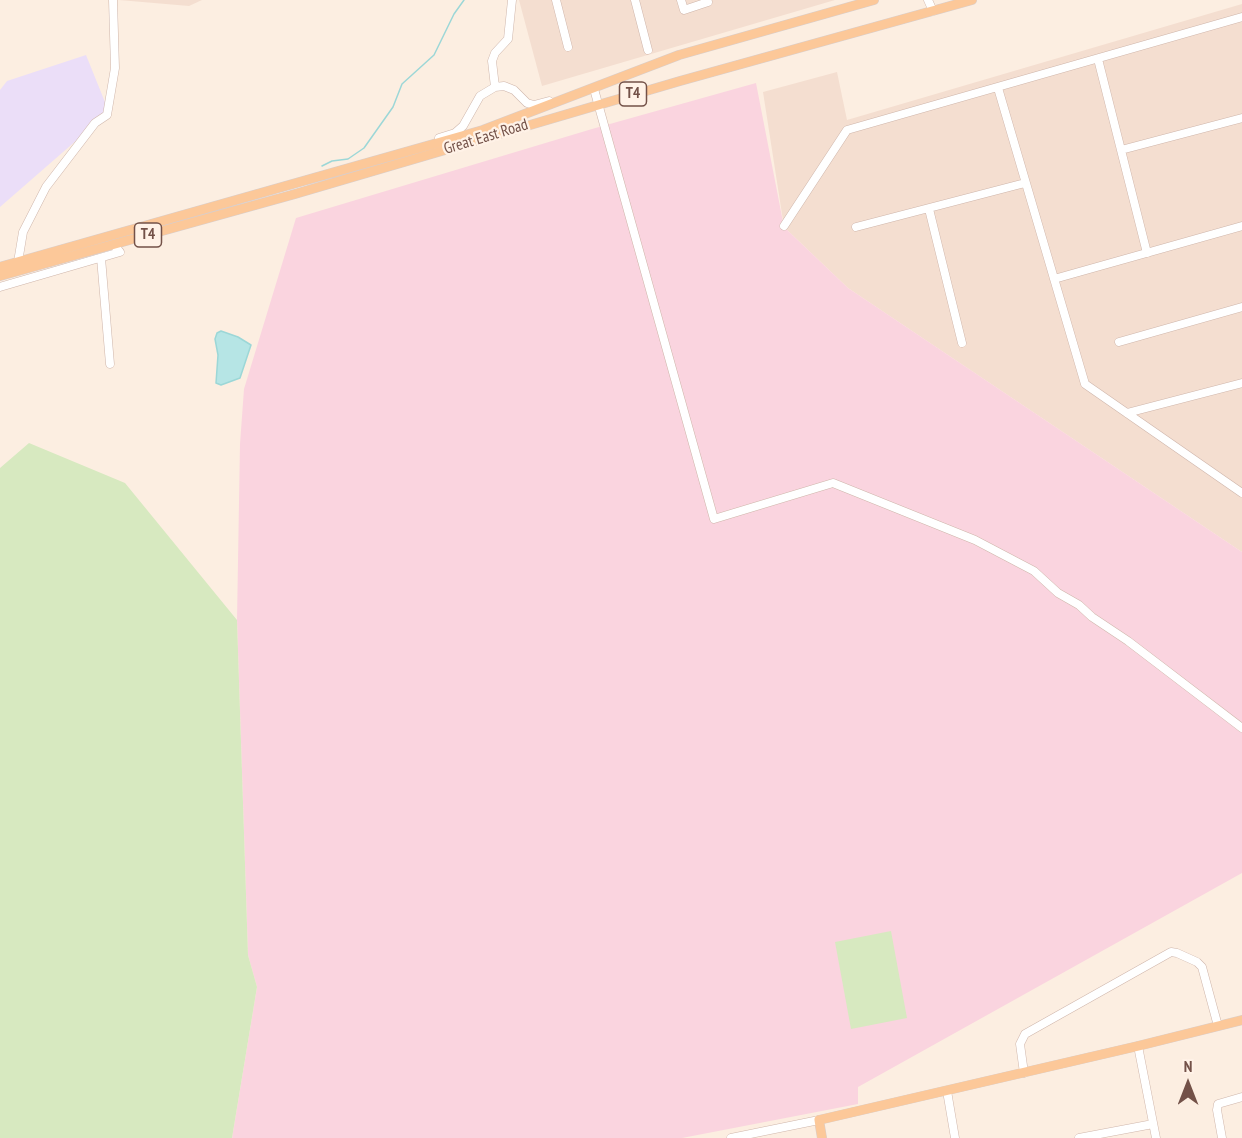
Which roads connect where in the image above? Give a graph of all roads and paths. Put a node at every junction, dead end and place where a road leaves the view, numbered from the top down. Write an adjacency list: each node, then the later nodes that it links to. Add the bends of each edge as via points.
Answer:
1 (113, 0): 31 (street, via 115,68 107,115 95,123 46,187 23,232)
2 (512, 0): 15 (street, via 508,39 492,61)
3 (556, 0): 12 (street)
4 (635, 0): 13 (street)
5 (681, 0): 9 (street, via 684,10)
6 (874, 0): 17 (main road, Great East Road / T4, via 679,55)
7 (928, 0): 10 (street)
8 (972, 0): 10 (main road, Great East Road / T4)
9 (708, 2)
10 (933, 11): 19 (main road, Great East Road / T4)
11 (1242, 17): 14 (street)
12 (568, 47)
13 (648, 50)
14 (1098, 59): 16 (street); 21 (street)
15 (495, 87): 18 (street, via 509,87 534,105); 22 (street, via 480,96 455,133)
16 (998, 88): 23 (street); 25 (street, via 847,130)
17 (594, 89): 18 (main road, Great East Road / T4); 19 (street)
18 (582, 93): 22 (main road, Great East Road / T4, via 483,130)
19 (599, 104): 28 (main road, Great East Road / T4); 43 (street, via 714,519 833,483 975,540 1034,571 1058,593)
20 (1242, 118): 21 (street)
21 (1121, 150): 29 (street)
22 (390, 157): 31 (main road, Great East Road / T4)
23 (1025, 183): 24 (street); 34 (street)
24 (929, 209): 27 (street); 38 (street)
25 (784, 226)
26 (1242, 226): 29 (street)
27 (856, 227)
28 (114, 245): 30 (street, via 120,252); 33 (main road, Great East Road / T4)
29 (1147, 253): 34 (street)
30 (101, 258): 35 (street); 39 (street)
31 (18, 262): 32 (main road, Great East Road / T4)
32 (0, 267)
33 (0, 276)
34 (1054, 279): 41 (street, via 1085,384)
35 (0, 287)
36 (1242, 307): 37 (street)
37 (1119, 342)
38 (963, 344)
39 (110, 364)
40 (1242, 383): 41 (street)
41 (1127, 413): 42 (street)
42 (1242, 492)
43 (1242, 728)
44 (1242, 1020): 45 (main road)
45 (1218, 1026): 46 (main road); 47 (street, via 1202,967 1171,952 1025,1034 1020,1044)
46 (1138, 1047): 47 (main road); 51 (street)
47 (1024, 1073): 48 (main road)
48 (947, 1091): 50 (main road); 54 (street)
49 (1242, 1097): 57 (street, via 1218,1104)
50 (819, 1120): 52 (street); 53 (main road)
51 (1153, 1124): 55 (street); 56 (street)
52 (731, 1138)
53 (822, 1138)
54 (955, 1138)
55 (1083, 1138)
56 (1156, 1138)
57 (1222, 1138)

